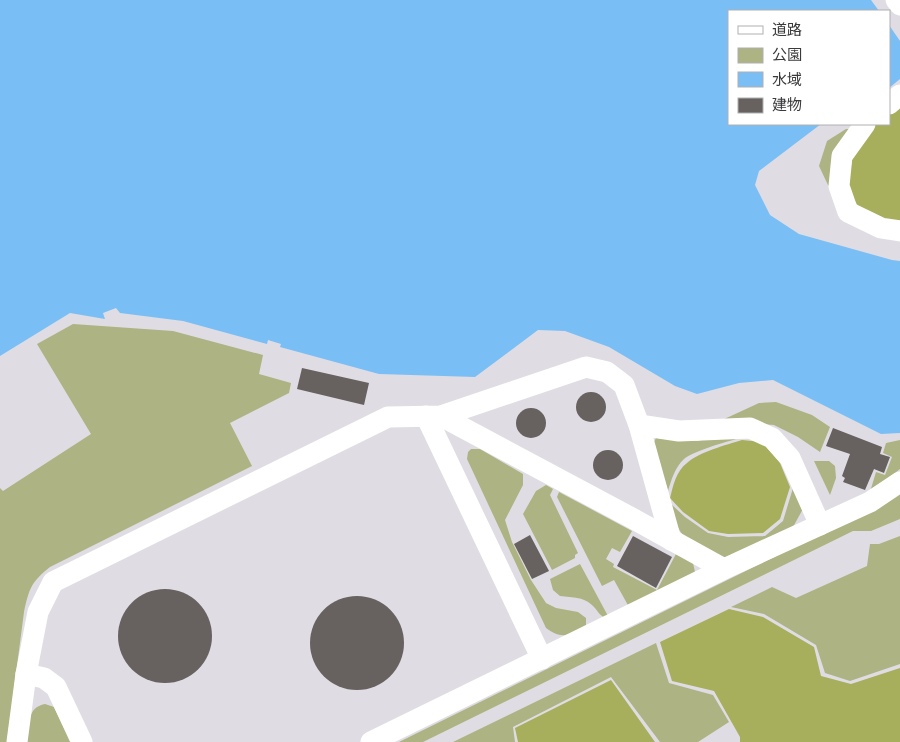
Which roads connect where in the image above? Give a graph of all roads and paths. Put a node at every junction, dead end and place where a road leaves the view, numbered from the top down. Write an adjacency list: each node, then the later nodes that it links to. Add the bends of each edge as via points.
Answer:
1 (896, 0): 2 (street)
2 (900, 5)
3 (900, 95): 4 (street)
4 (890, 103)
5 (864, 125): 6 (street, via 842,156 839,186 848,212 881,228)
6 (900, 231)
7 (433, 416): 8 (street, via 586,368 607,372 624,385); 11 (street); 13 (street); 14 (street, via 388,416 53,582 38,612)
8 (639, 425): 10 (street, via 680,431 750,428 772,438 790,458); 11 (street)
9 (900, 482): 10 (street, via 870,502)
10 (820, 525): 12 (street)
11 (671, 540): 12 (street)
12 (724, 570): 13 (street)
13 (542, 658): 17 (street)
14 (26, 674): 15 (street); 16 (street, via 44,678 56,687)
15 (17, 742)
16 (82, 742)
17 (371, 742)

